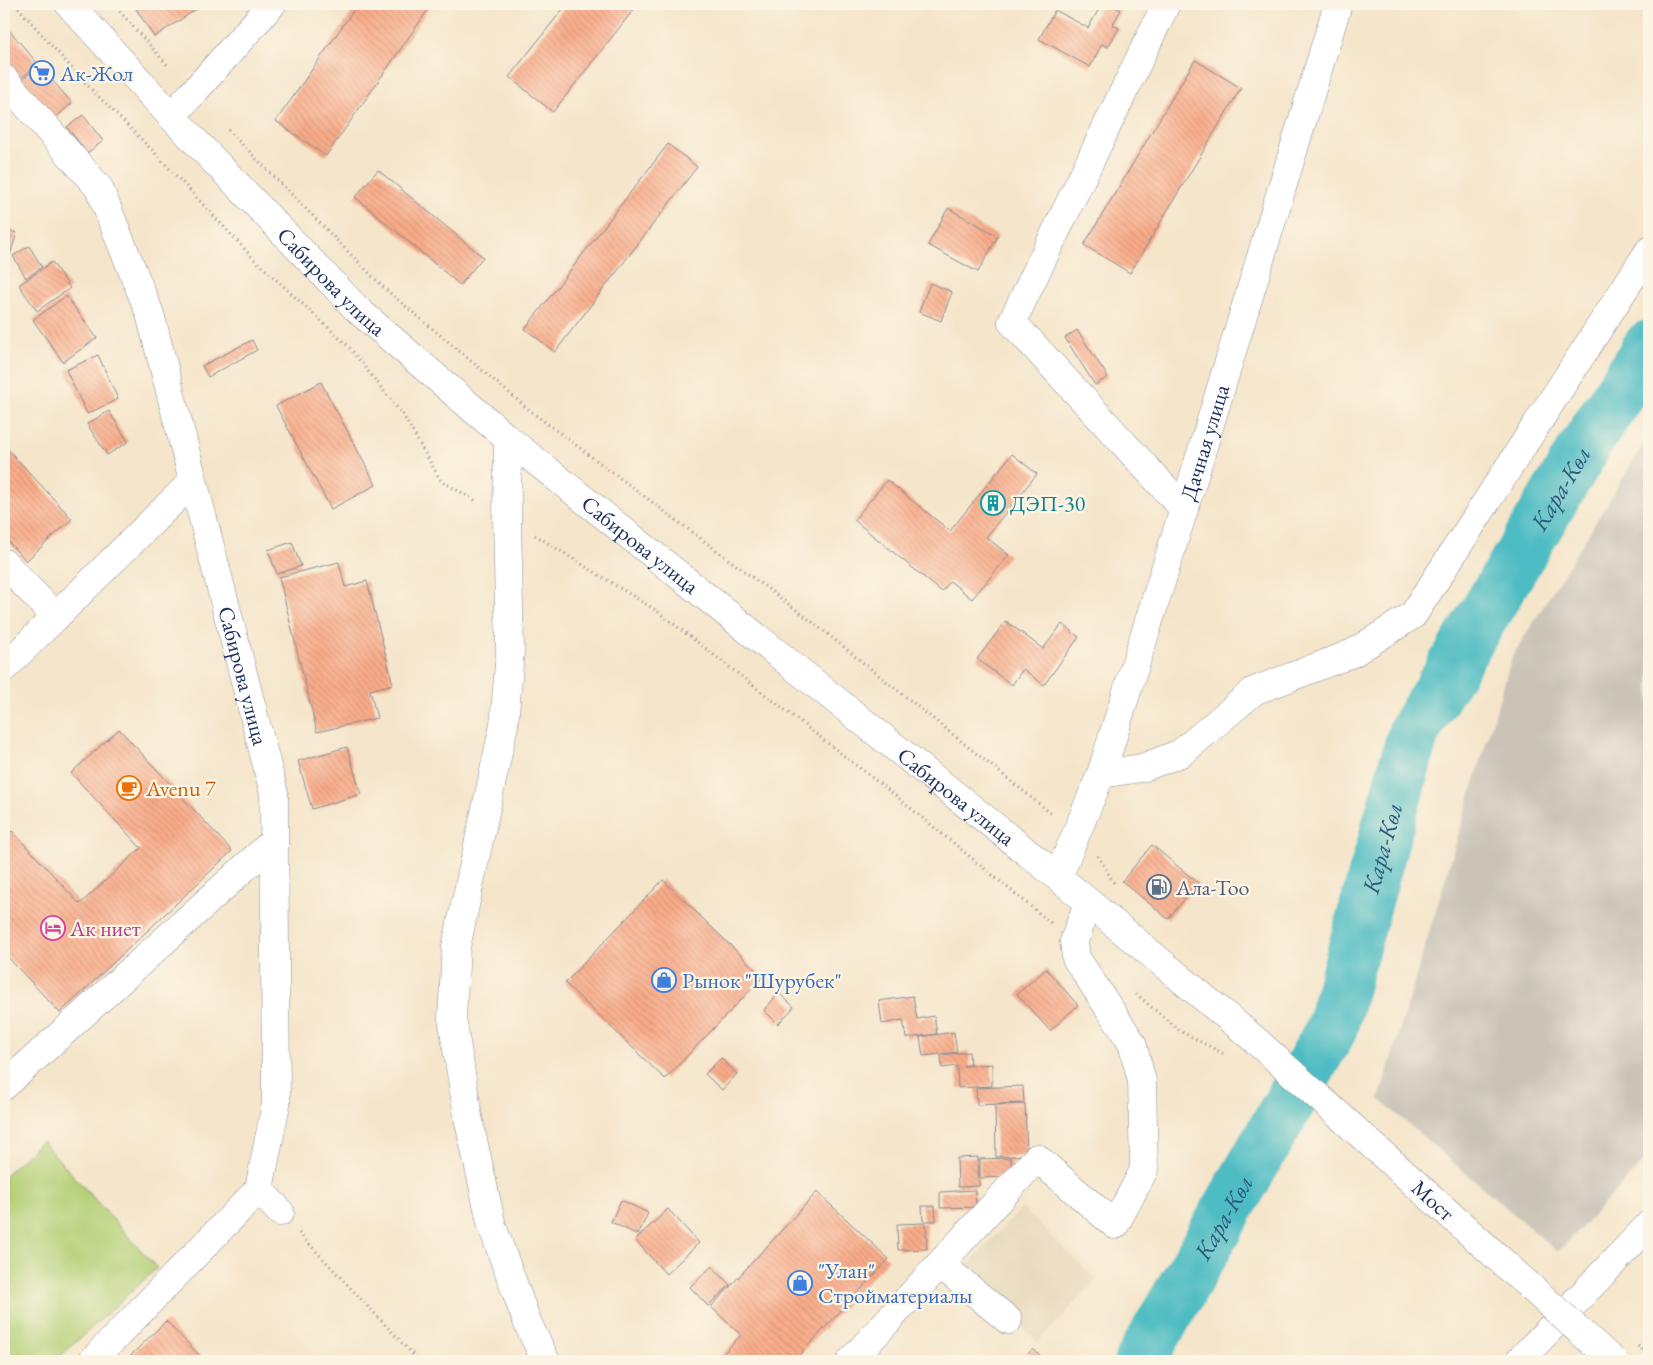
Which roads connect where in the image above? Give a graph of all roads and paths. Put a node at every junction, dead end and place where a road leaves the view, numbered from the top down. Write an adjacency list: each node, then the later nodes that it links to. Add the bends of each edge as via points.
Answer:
1 (15, 4): 15 (path, via 84,82 253,258 348,346 403,415 441,481)
2 (68, 4): 9 (main road, Сабирова улица)
3 (113, 4): 8 (path)
4 (272, 4): 8 (main road)
5 (1166, 4): 14 (main road, via 1012,322)
6 (1338, 4): 14 (main road, Дачная улица)
7 (4, 79): 13 (main road, Сабирова улица, via 99,188 150,314)
8 (192, 94): 9 (main road)
9 (171, 116): 12 (main road, Сабирова улица, via 359,311)
10 (226, 128): 20 (path, via 384,288 532,413 815,624)
11 (1649, 251): 19 (main road, via 1413,615 1353,653 1254,691 1181,753 1142,768)
12 (508, 439): 15 (main road); 22 (main road, Сабирова улица)
13 (193, 481): 17 (main road); 21 (main road, Сабирова улица, via 274,793)
14 (1184, 510): 19 (main road, Дачная улица)
15 (507, 518): 25 (path, via 657,611 892,793); 37 (main road, via 510,652 504,725 456,947 452,1018 469,1122 492,1226 528,1324)
16 (4, 563): 17 (main road)
17 (56, 617): 18 (main road)
18 (4, 668)
19 (1101, 774): 20 (main road, Дачная улица)
20 (1076, 833): 22 (main road, Дачная улица); 23 (path, via 1095,850)
21 (274, 841): 29 (main road); 30 (main road, Сабирова улица, via 276,1104)
22 (1058, 877): 24 (main road, Сабирова улица)
23 (1116, 886)
24 (1088, 903): 25 (main road); 27 (main road, Сабирова улица)
25 (1074, 941): 33 (main road, via 1076,958 1132,1044 1142,1082 1144,1170 1115,1225 1037,1158)
26 (1134, 992): 28 (path, via 1180,1031)
27 (1254, 1039): 40 (main road, Мост, bridge)
28 (1227, 1056)
29 (4, 1086)
30 (259, 1189): 31 (main road); 35 (main road)
31 (280, 1212): 36 (path)
32 (1649, 1225): 39 (main road)
33 (940, 1264): 34 (main road); 38 (main road)
34 (1008, 1320)
35 (92, 1361)
36 (419, 1361)
37 (546, 1361)
38 (851, 1361)
39 (1519, 1361)
40 (1613, 1361)

